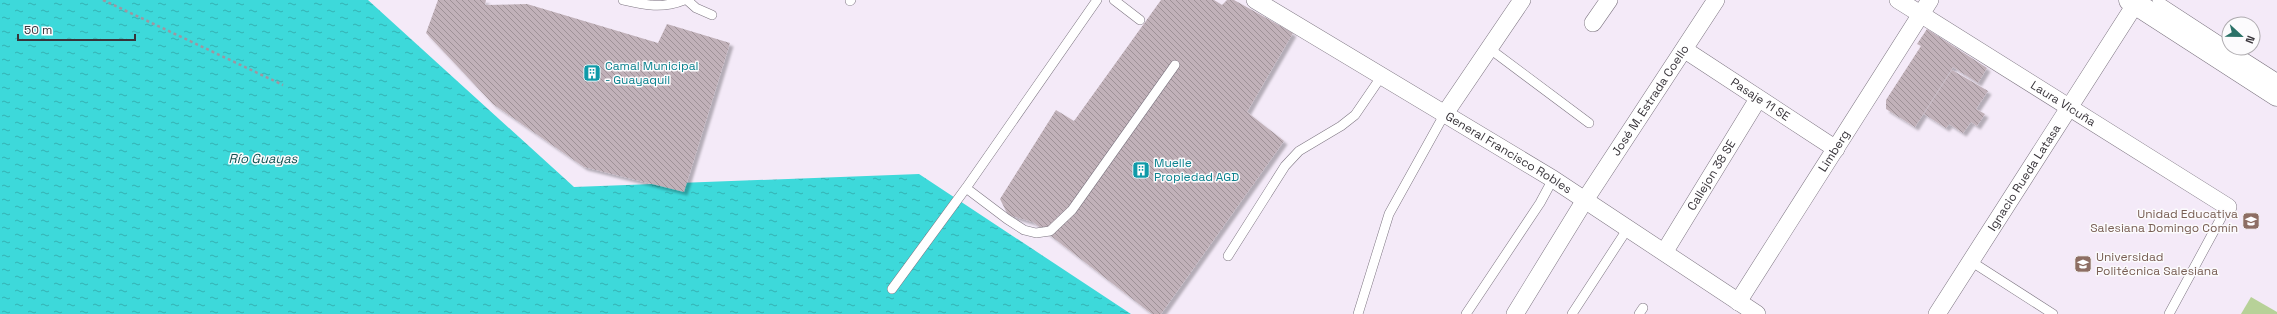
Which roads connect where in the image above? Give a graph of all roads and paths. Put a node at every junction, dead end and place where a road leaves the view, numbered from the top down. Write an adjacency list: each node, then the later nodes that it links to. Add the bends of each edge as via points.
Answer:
1 (103, 0): 25 (path)
2 (623, 0): 3 (lane, via 653,7)
3 (685, 0): 15 (lane)
4 (1097, 0): 33 (lane)
5 (1114, 0): 16 (lane)
6 (1522, 0): 19 (street)
7 (1609, 0): 17 (street)
8 (1716, 0): 20 (street, José M. Estrada Coello)
9 (1898, 0): 14 (street, Laura Vicuña)
10 (1930, 0): 14 (street, Limberg)
11 (2157, 0): 18 (lane)
12 (2135, 1): 26 (main road); 28 (street, Ignacio Rueda Latasa)
13 (1264, 2): 23 (street, General Francisco Robles)
14 (1921, 14): 28 (street, Laura Vicuña); 31 (street, Limberg)
15 (712, 15)
16 (1140, 20)
17 (1593, 23)
18 (2221, 42)
19 (1490, 49): 29 (street); 30 (lane)
20 (1684, 50): 27 (street, Pasaje 11 SE); 34 (street, José M. Estrada Coello)
21 (2243, 56): 24 (lane)
22 (1175, 65): 33 (lane, via 1072,210 1050,231 1036,233 1024,230)
23 (1381, 77): 29 (street, General Francisco Robles); 38 (lane, via 1354,115 1341,126 1299,151 1285,166)
24 (2277, 78)
25 (283, 85)
26 (2277, 95)
27 (1758, 99): 31 (street, Pasaje 11 SE); 37 (street, Callejon 38 SE)
28 (2069, 107): 35 (street, Laura Vicuña); 39 (street, Ignacio Rueda Latasa)
29 (1444, 115): 32 (street, General Francisco Robles); 42 (lane, via 1389,214)
30 (1589, 124)
31 (1836, 149): 41 (street, Limberg)
32 (1553, 179): 34 (street, General Francisco Robles); 43 (lane, via 1540,203)
33 (966, 188): 40 (lane)
34 (1585, 200): 36 (street, General Francisco Robles); 44 (street, José M. Estrada Coello)
35 (2225, 212): 49 (lane)
36 (1628, 228): 37 (street, General Francisco Robles); 45 (lane)
37 (1665, 251): 41 (street, General Francisco Robles)
38 (1228, 256)
39 (1972, 262): 47 (street, Ignacio Rueda Latasa); 48 (lane)
40 (892, 289)
41 (1738, 302): 46 (street, General Francisco Robles)
42 (1358, 314)
43 (1466, 314)
44 (1515, 314)
45 (1572, 314)
46 (1757, 314)
47 (1937, 314)
48 (2053, 314)
49 (2169, 314)

